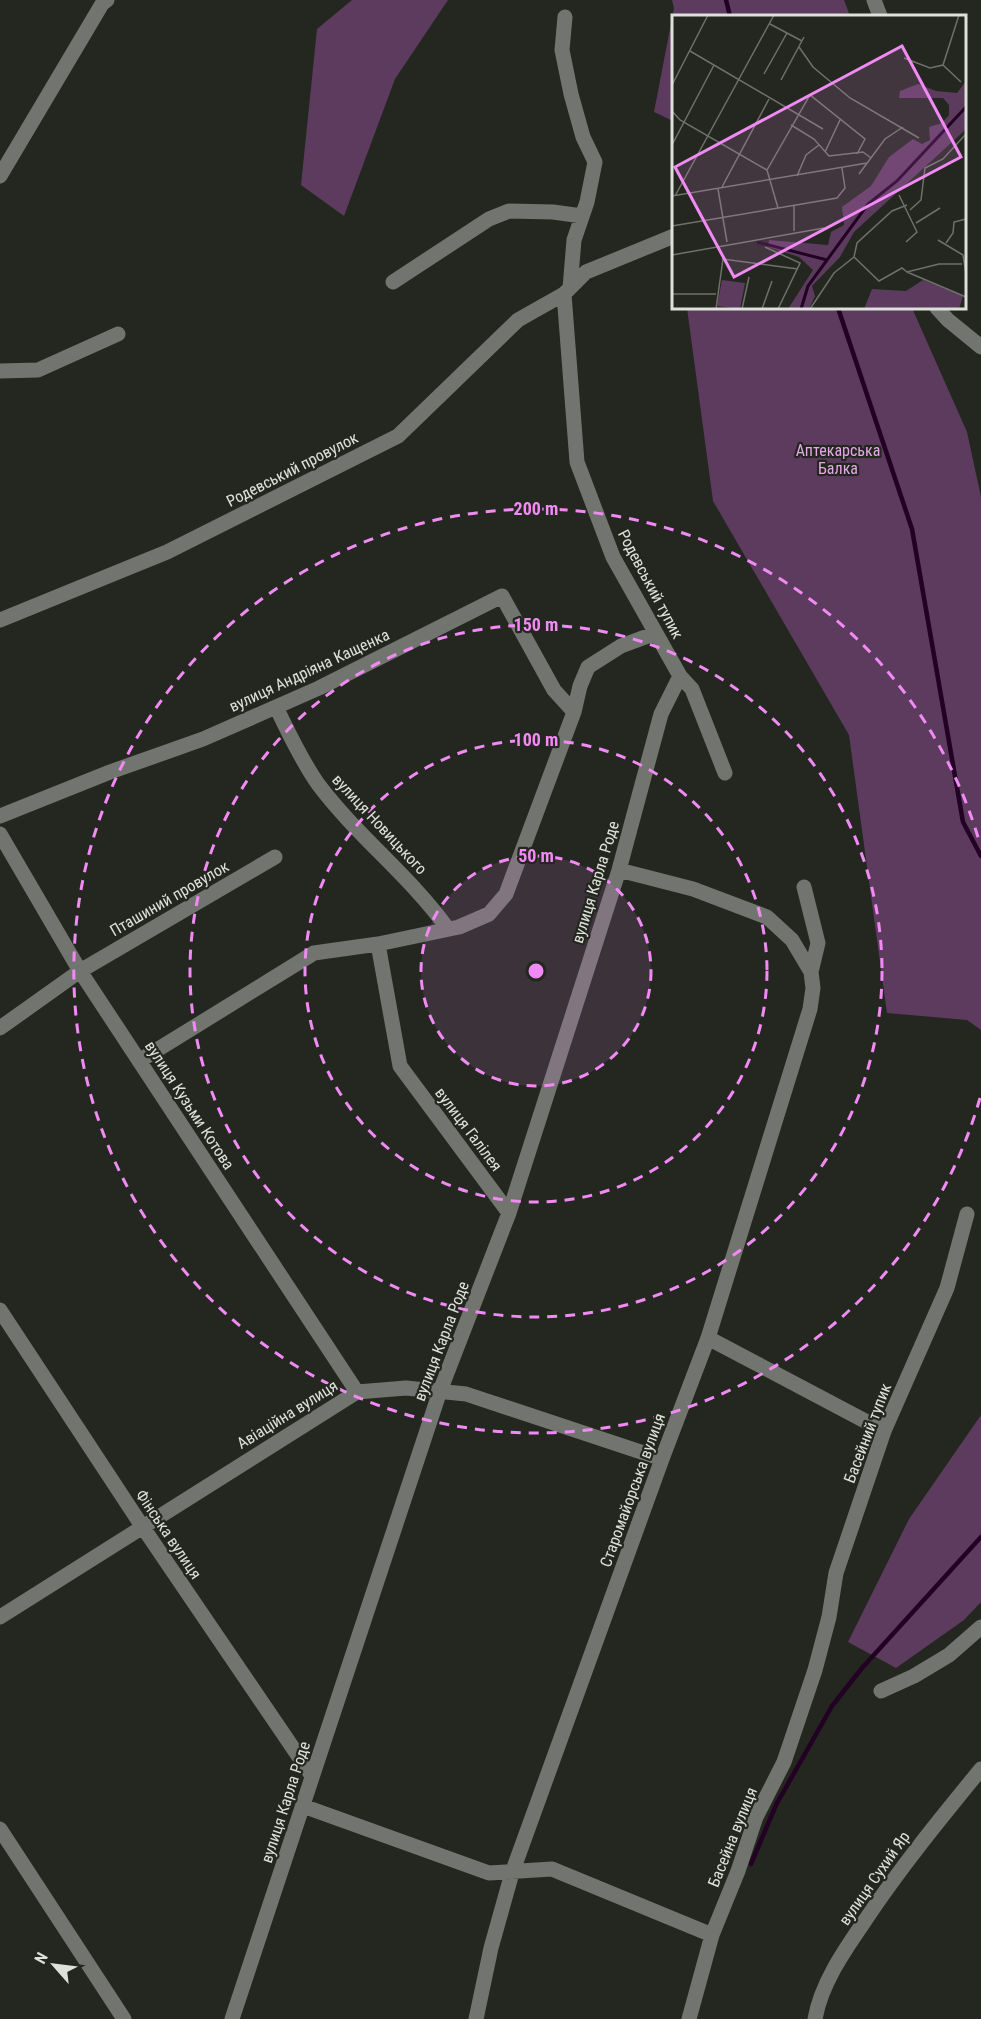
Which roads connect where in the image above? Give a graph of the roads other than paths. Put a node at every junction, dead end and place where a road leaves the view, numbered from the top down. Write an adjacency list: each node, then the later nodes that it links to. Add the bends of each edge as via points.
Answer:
1 (107, 0): 5 (street)
2 (874, 0): 3 (street)
3 (880, 15)
4 (565, 16): 6 (street, Родевський тупик, via 562,50 583,137 595,162)
5 (0, 176)
6 (582, 216): 8 (street, via 509,211 489,219); 9 (street, Родевський тупик, via 574,240)
7 (672, 237): 9 (street, Родевський провулок, via 586,272)
8 (393, 282)
9 (567, 291): 14 (street, Родевський провулок, via 518,320 398,436 167,552); 15 (street, Родевський тупик, via 577,462 613,557)
10 (938, 309): 12 (street)
11 (118, 334): 13 (street, via 38,370)
12 (981, 347)
13 (0, 370)
14 (0, 620)
15 (656, 633): 16 (street, Родевський тупик); 18 (street, via 621,646 588,667)
16 (680, 676): 19 (street, Родевський тупик, via 692,689); 23 (street, вулиця Карла Роде, via 661,714)
17 (276, 707): 18 (street, вулиця Андріяна Кащенка, via 502,596 554,690); 20 (street, вулиця Андріяна Кащенка); 25 (street, вулиця Новицького, via 318,784 431,905)
18 (574, 712): 25 (street, via 506,894 489,914)
19 (725, 773)
20 (0, 816)
21 (0, 834): 27 (street, вулиця Кузьми Котова)
22 (275, 857): 27 (street, Пташиний провулок)
23 (619, 870): 28 (street, via 693,889 767,916 792,940); 31 (street, вулиця Карла Роде)
24 (804, 887): 28 (street, Старомайорська вулиця, via 818,943)
25 (448, 929): 26 (street)
26 (378, 944): 30 (street, via 314,953); 31 (street, вулиця Галілея, via 400,1066)
27 (80, 971): 29 (street, Пташиний провулок); 30 (street, вулиця Кузьми Котова)
28 (811, 972): 34 (street, Старомайорська вулиця, via 810,1009)
29 (0, 1028)
30 (139, 1061): 36 (street, вулиця Кузьми Котова)
31 (509, 1213): 35 (street, вулиця Карла Роде)
32 (967, 1214): 37 (street, Басейний тупик, via 947,1288)
33 (0, 1310): 39 (street, Фінська вулиця)
34 (708, 1338): 37 (street); 38 (street, Старомайорська вулиця)
35 (440, 1391): 36 (street, Авіаційна вулиця, via 406,1388); 38 (street, Авіаційна вулиця, via 466,1395); 45 (street, вулиця Карла Роде)
36 (357, 1392): 39 (street, Авіаційна вулиця)
37 (884, 1431): 42 (street, Басейний тупик, via 836,1573)
38 (662, 1459): 48 (street, Старомайорська вулиця)
39 (142, 1526): 40 (street, Авіаційна вулиця); 45 (street, Фінська вулиця)
40 (0, 1617)
41 (981, 1627): 43 (street, via 949,1655)
42 (815, 1670): 49 (street, Басейна вулиця, via 784,1762 756,1817)
43 (881, 1691)
44 (981, 1769): 54 (street, вулиця Сухий Яр, via 898,1871 843,1954 818,2003)
45 (312, 1776): 46 (street, вулиця Карла Роде)
46 (303, 1806): 48 (street, via 489,1873); 51 (street, вулиця Карла Роде)
47 (0, 1829): 50 (street)
48 (512, 1873): 49 (street, via 552,1869); 52 (street, Старомайорська вулиця)
49 (712, 1935): 53 (street, Басейна вулиця)
50 (124, 2019)
51 (232, 2019)
52 (476, 2019)
53 (689, 2019)
54 (815, 2019)

